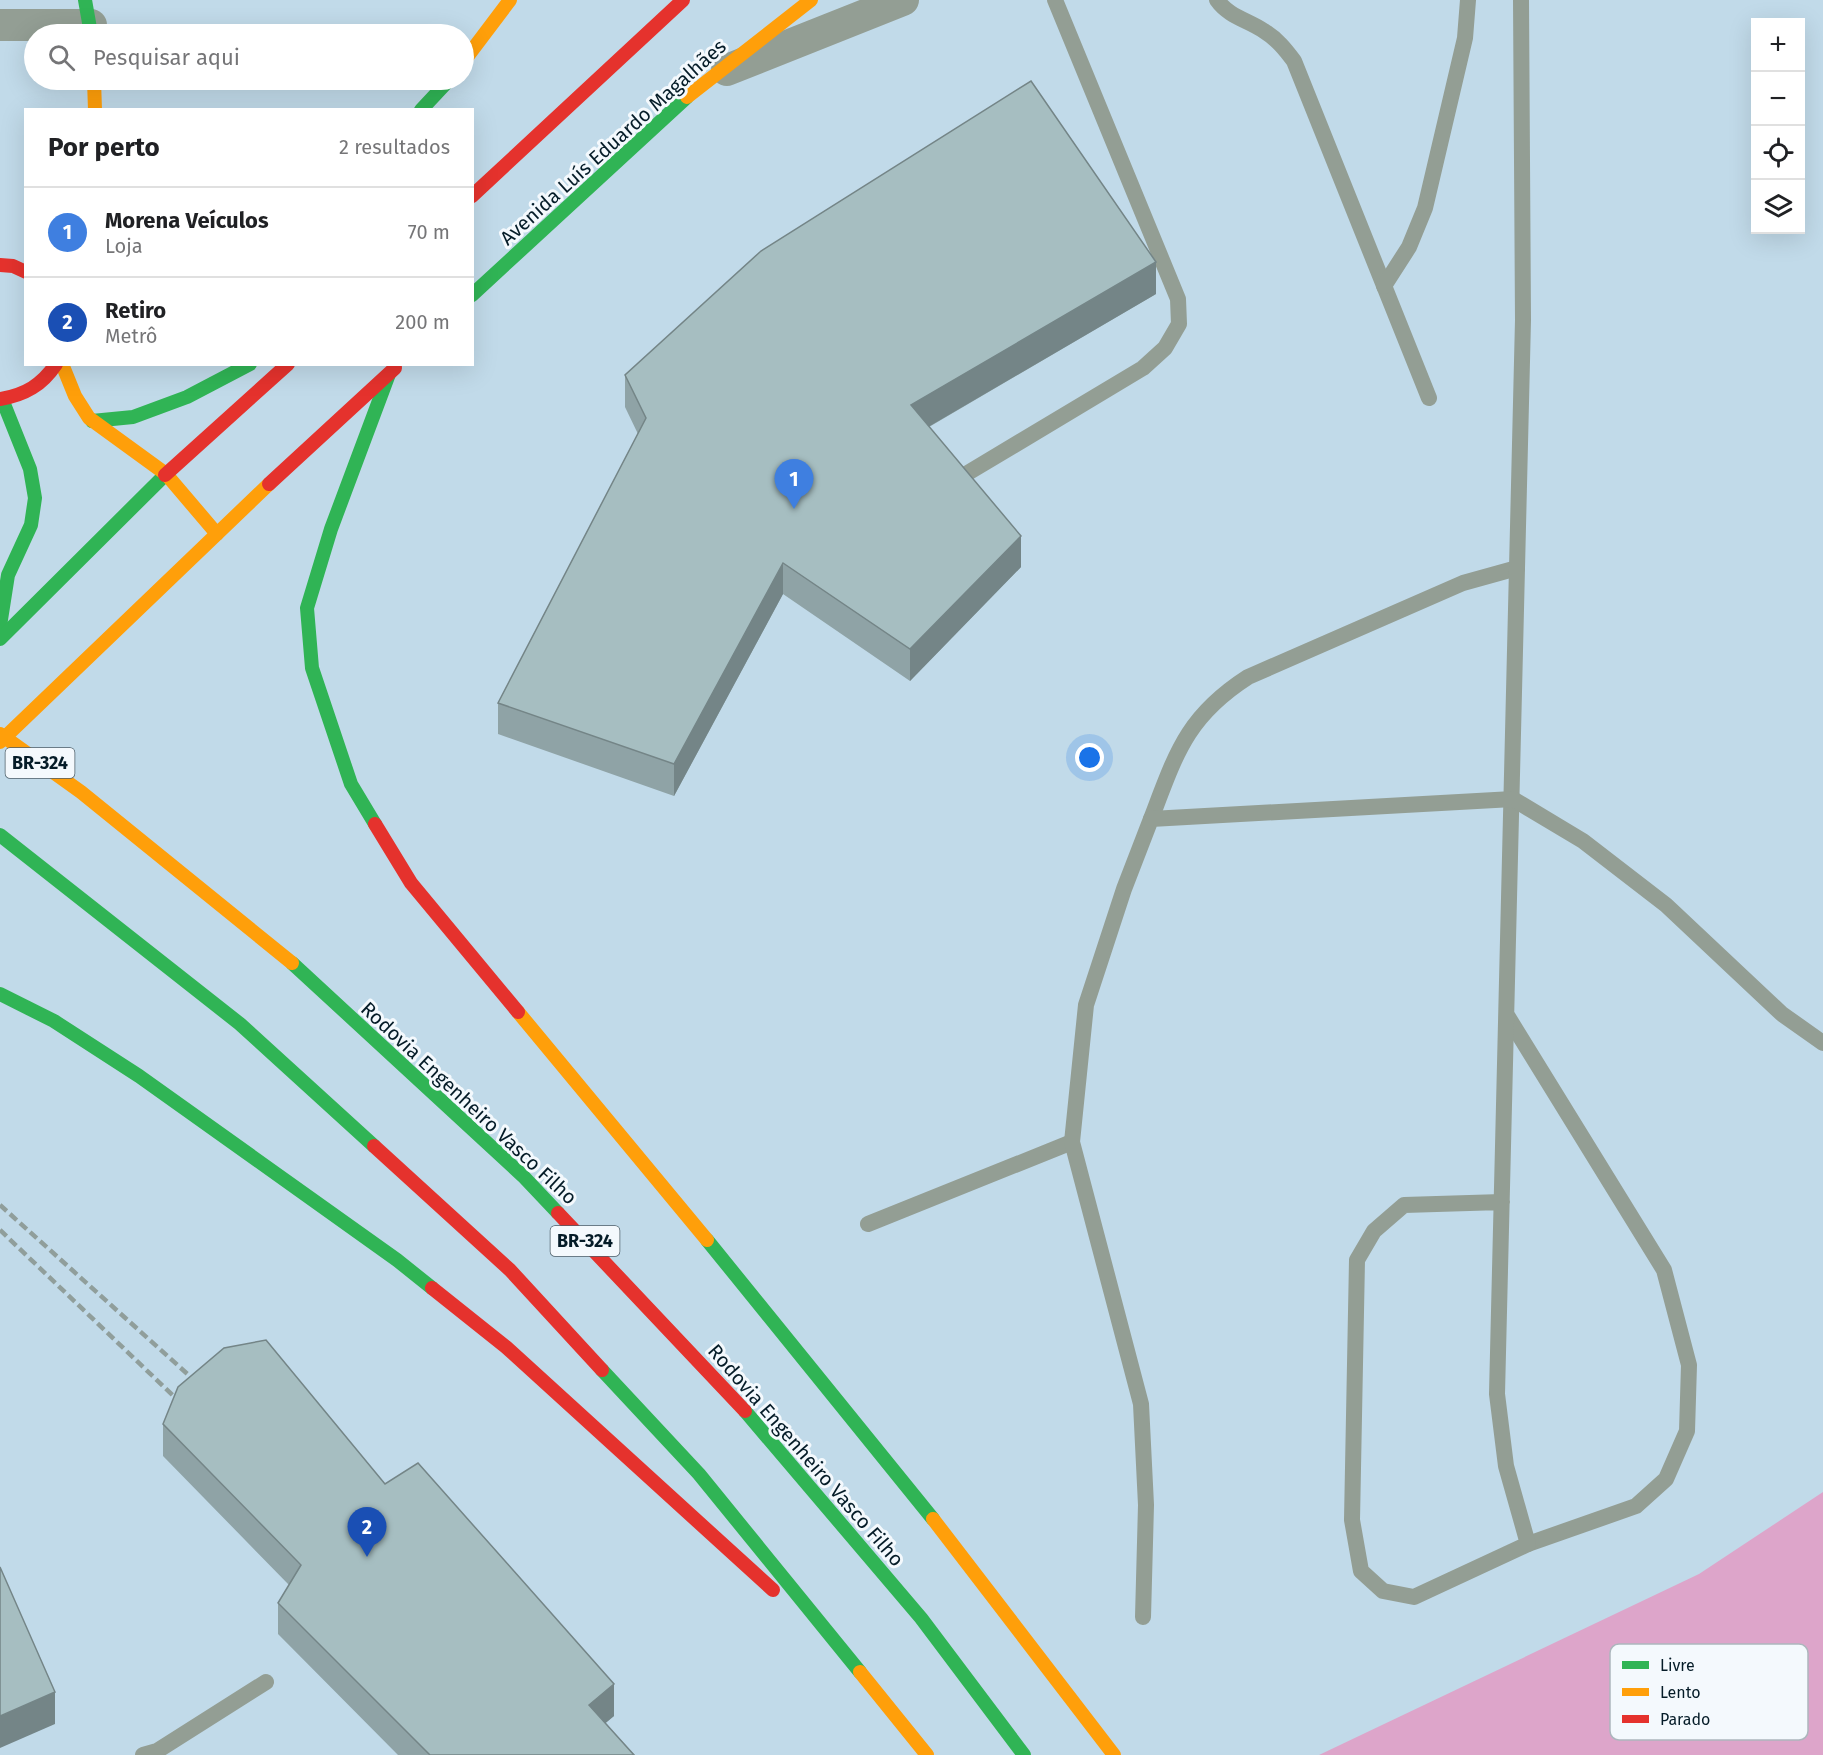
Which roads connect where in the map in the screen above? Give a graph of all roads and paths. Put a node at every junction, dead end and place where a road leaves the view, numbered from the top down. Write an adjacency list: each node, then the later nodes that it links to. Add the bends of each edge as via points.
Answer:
1 (510, 0): 11 (main road)
2 (683, 0): 17 (main road)
3 (811, 0): 12 (main road, Avenida Luís Eduardo Magalhães)
4 (903, 0): 12 (street)
5 (1055, 0): 31 (lane, via 1178,299 1179,324 1165,348 1143,368)
6 (1217, 0): 20 (lane, via 1222,7 1281,43 1294,61)
7 (1468, 0): 20 (lane, via 1465,38 1425,208 1409,247)
8 (1521, 0): 33 (lane, via 1523,320)
9 (89, 20): 10 (street)
10 (0, 25)
11 (474, 47)
12 (710, 77): 21 (main road, Avenida Luís Eduardo Magalhães)
13 (94, 90): 15 (main road)
14 (440, 90): 16 (main road)
15 (95, 108)
16 (423, 108)
17 (474, 194)
18 (0, 265): 19 (main road)
19 (24, 271)
20 (1384, 286): 27 (lane)
21 (474, 293)
22 (55, 366): 28 (main road, via 36,387)
23 (63, 366): 29 (main road, via 75,396)
24 (246, 366): 29 (main road, via 187,397 133,417)
25 (286, 366): 30 (main road)
26 (394, 369): 32 (main road); 54 (main road, via 331,529 307,608 312,668 351,784 411,883 798,1350 971,1566)
27 (1429, 398)
28 (1, 399): 34 (main road, via 35,492 30,530 4,584)
29 (92, 421): 30 (main road)
30 (166, 474): 32 (main road); 35 (main road)
31 (961, 477)
32 (217, 534): 37 (main road)
33 (1517, 568): 38 (lane); 39 (lane, via 1464,583 1248,677 1220,695 1198,718 1181,746)
34 (0, 626)
35 (0, 639)
36 (0, 734): 53 (main road, Rodovia Engenheiro Vasco Filho / BR-324, via 81,792 290,962 523,1176 762,1430 921,1618)
37 (0, 742)
38 (1513, 799): 39 (lane); 42 (lane); 43 (lane, via 1583,841 1666,905 1782,1014)
39 (1151, 819): 44 (lane, via 1086,1005)
40 (0, 835): 49 (main road, via 240,1024 510,1270 699,1474)
41 (0, 994): 49 (main road, via 54,1021 139,1076 397,1260 506,1347)
42 (1508, 1017): 45 (lane); 47 (lane, via 1664,1270 1689,1365 1687,1431 1666,1479 1636,1506)
43 (1823, 1044)
44 (1072, 1142): 46 (lane); 48 (lane, via 1141,1404 1146,1505)
45 (1502, 1202): 47 (lane, via 1497,1394 1506,1466); 47 (lane, via 1404,1205 1374,1231 1357,1260 1352,1520 1361,1571 1383,1591 1414,1597)
46 (868, 1224)
47 (1528, 1544)
48 (1143, 1617)
49 (859, 1669): 52 (main road)
50 (266, 1682): 51 (lane)
51 (153, 1754)
52 (927, 1755)
53 (1024, 1755)
54 (1114, 1755)

